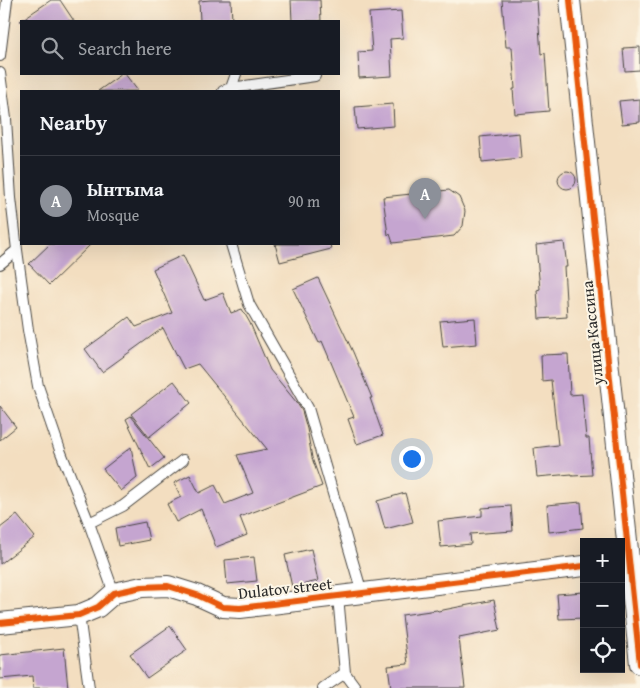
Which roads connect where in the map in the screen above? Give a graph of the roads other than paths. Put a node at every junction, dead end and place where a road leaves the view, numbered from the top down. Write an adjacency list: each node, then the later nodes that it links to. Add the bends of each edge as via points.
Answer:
1 (7, 0): 3 (lane)
2 (570, 0): 13 (street, улица Кассина)
3 (0, 56)
4 (0, 73): 9 (lane)
5 (235, 75): 7 (lane)
6 (315, 76): 7 (lane)
7 (227, 90)
8 (231, 245): 15 (lane, via 249,304 308,408)
9 (17, 250): 10 (lane); 12 (lane, via 38,386)
10 (0, 264)
11 (183, 460): 12 (lane, via 123,506)
12 (89, 523): 16 (lane)
13 (630, 563): 20 (street, улица Кассина)
14 (580, 566): 15 (street, Dulatov street)
15 (362, 593): 17 (street, Dulatov street)
16 (114, 594): 17 (street, Dulatov street, via 142,587 168,586 223,607 240,608); 18 (street, Dulatov street)
17 (338, 596): 21 (lane)
18 (79, 615): 19 (street, Dulatov street); 22 (lane)
19 (0, 623)
20 (640, 664)
21 (345, 673): 23 (lane); 24 (lane)
22 (89, 688)
23 (323, 688)
24 (356, 688)

